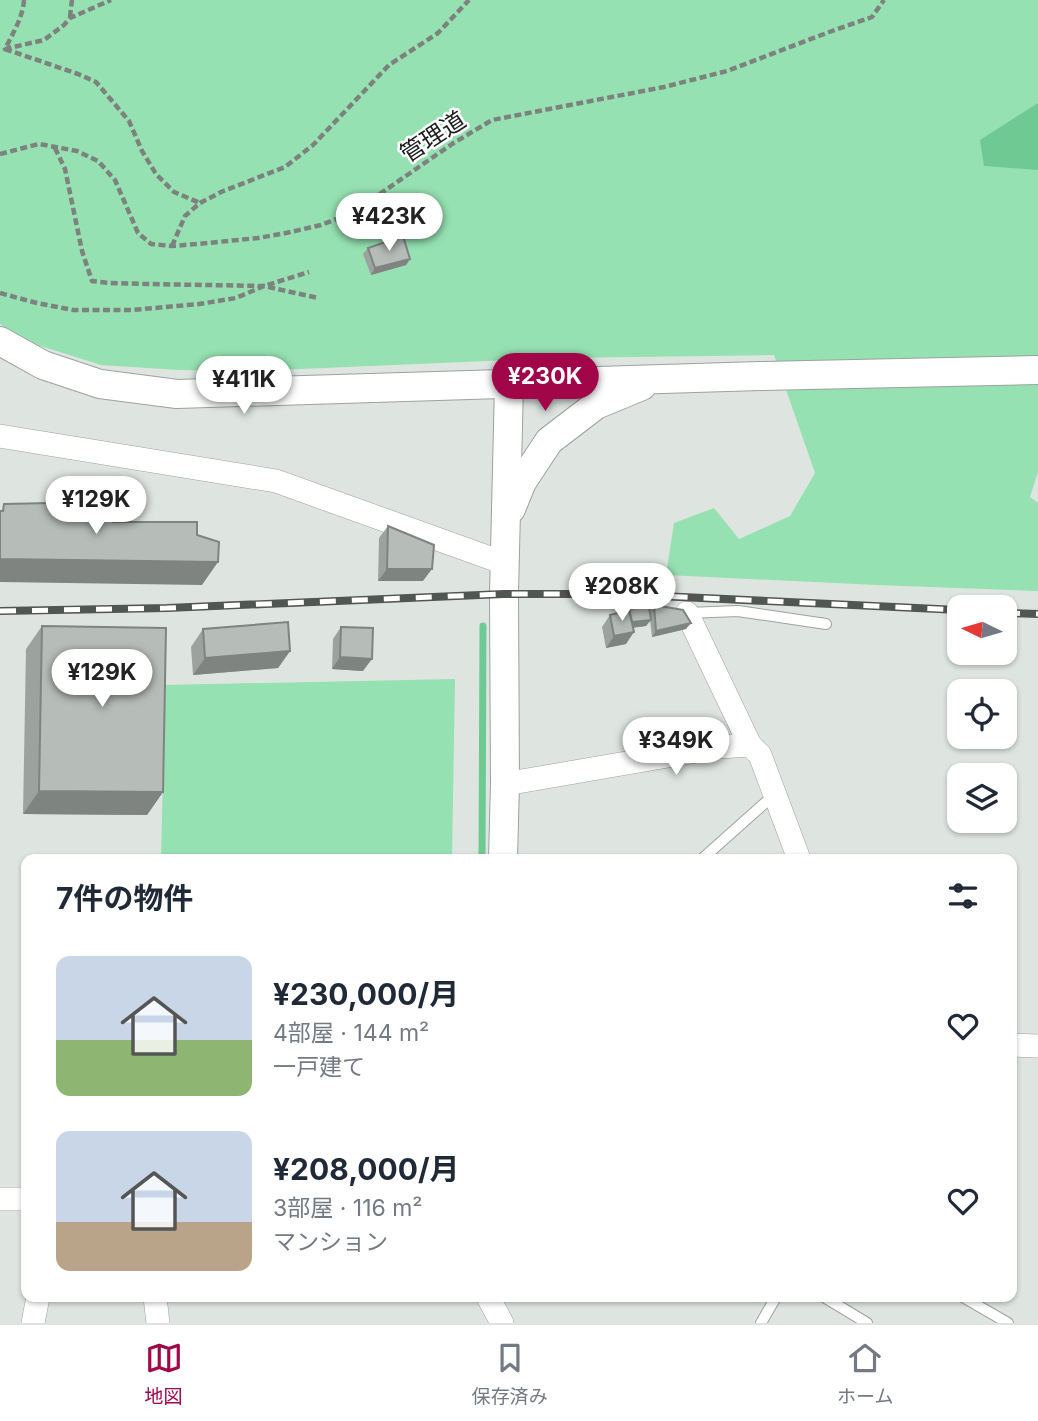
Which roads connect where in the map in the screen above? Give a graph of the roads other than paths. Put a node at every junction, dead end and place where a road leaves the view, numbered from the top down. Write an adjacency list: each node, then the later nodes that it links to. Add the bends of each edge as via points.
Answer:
1 (0, 341): 4 (street, via 43,365 100,384 177,394)
2 (1038, 370): 3 (street)
3 (657, 380): 4 (street); 6 (street, via 596,405 549,441 522,482)
4 (509, 384): 6 (street)
5 (0, 436): 7 (street, via 275,481)
6 (506, 521): 7 (street)
7 (504, 563): 11 (street)
8 (687, 613): 9 (lane, via 738,611); 10 (street)
9 (826, 624)
10 (750, 745): 11 (street); 12 (street, via 760,755)
11 (505, 784): 13 (street)
12 (775, 794): 14 (lane); 15 (street)
13 (503, 854)
14 (708, 854)
15 (797, 854)
16 (1017, 1045): 17 (street)
17 (1038, 1046)
18 (0, 1199): 19 (street)
19 (21, 1199)
20 (37, 1302): 26 (street)
21 (156, 1302): 27 (street)
22 (491, 1302): 28 (street)
23 (773, 1302): 29 (lane)
24 (832, 1302): 30 (lane)
25 (972, 1302): 31 (lane)
26 (33, 1323)
27 (158, 1323)
28 (502, 1323)
29 (761, 1323)
30 (867, 1323)
31 (1008, 1323)

